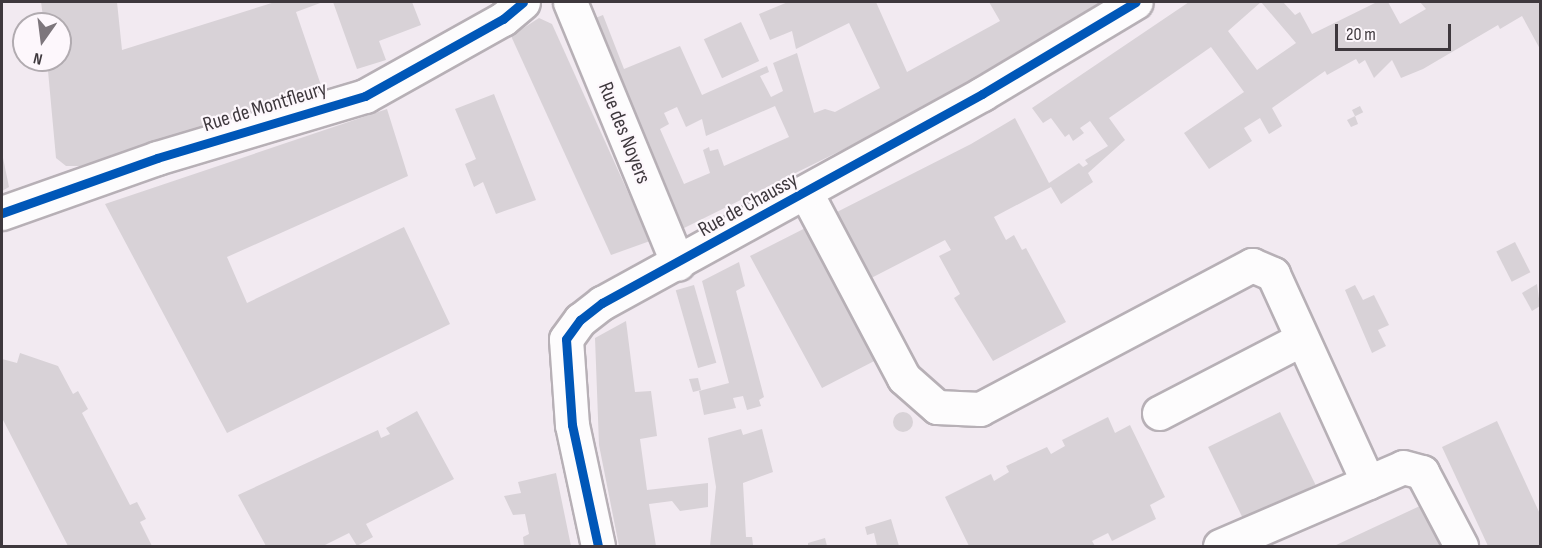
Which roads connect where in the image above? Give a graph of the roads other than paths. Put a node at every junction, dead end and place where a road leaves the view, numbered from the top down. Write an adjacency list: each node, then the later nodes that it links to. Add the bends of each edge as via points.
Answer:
1 (523, 2): 5 (street, Rue de Montfleury, via 503,19 365,96 157,158)
2 (570, 2): 6 (street, Rue des Noyers)
3 (1136, 2): 4 (street, Rue de Chaussy)
4 (806, 193): 6 (street, Rue de Chaussy); 7 (street, via 904,378 937,407 980,409 1252,264 1273,274)
5 (2, 213)
6 (678, 264): 10 (street, Rue de Chaussy, via 602,303 580,320 566,339 572,425)
7 (1302, 339): 8 (street); 9 (street)
8 (1159, 413)
9 (1368, 482): 11 (street); 12 (street, via 1403,467 1422,472)
10 (598, 546)
11 (1220, 546)
12 (1461, 546)

